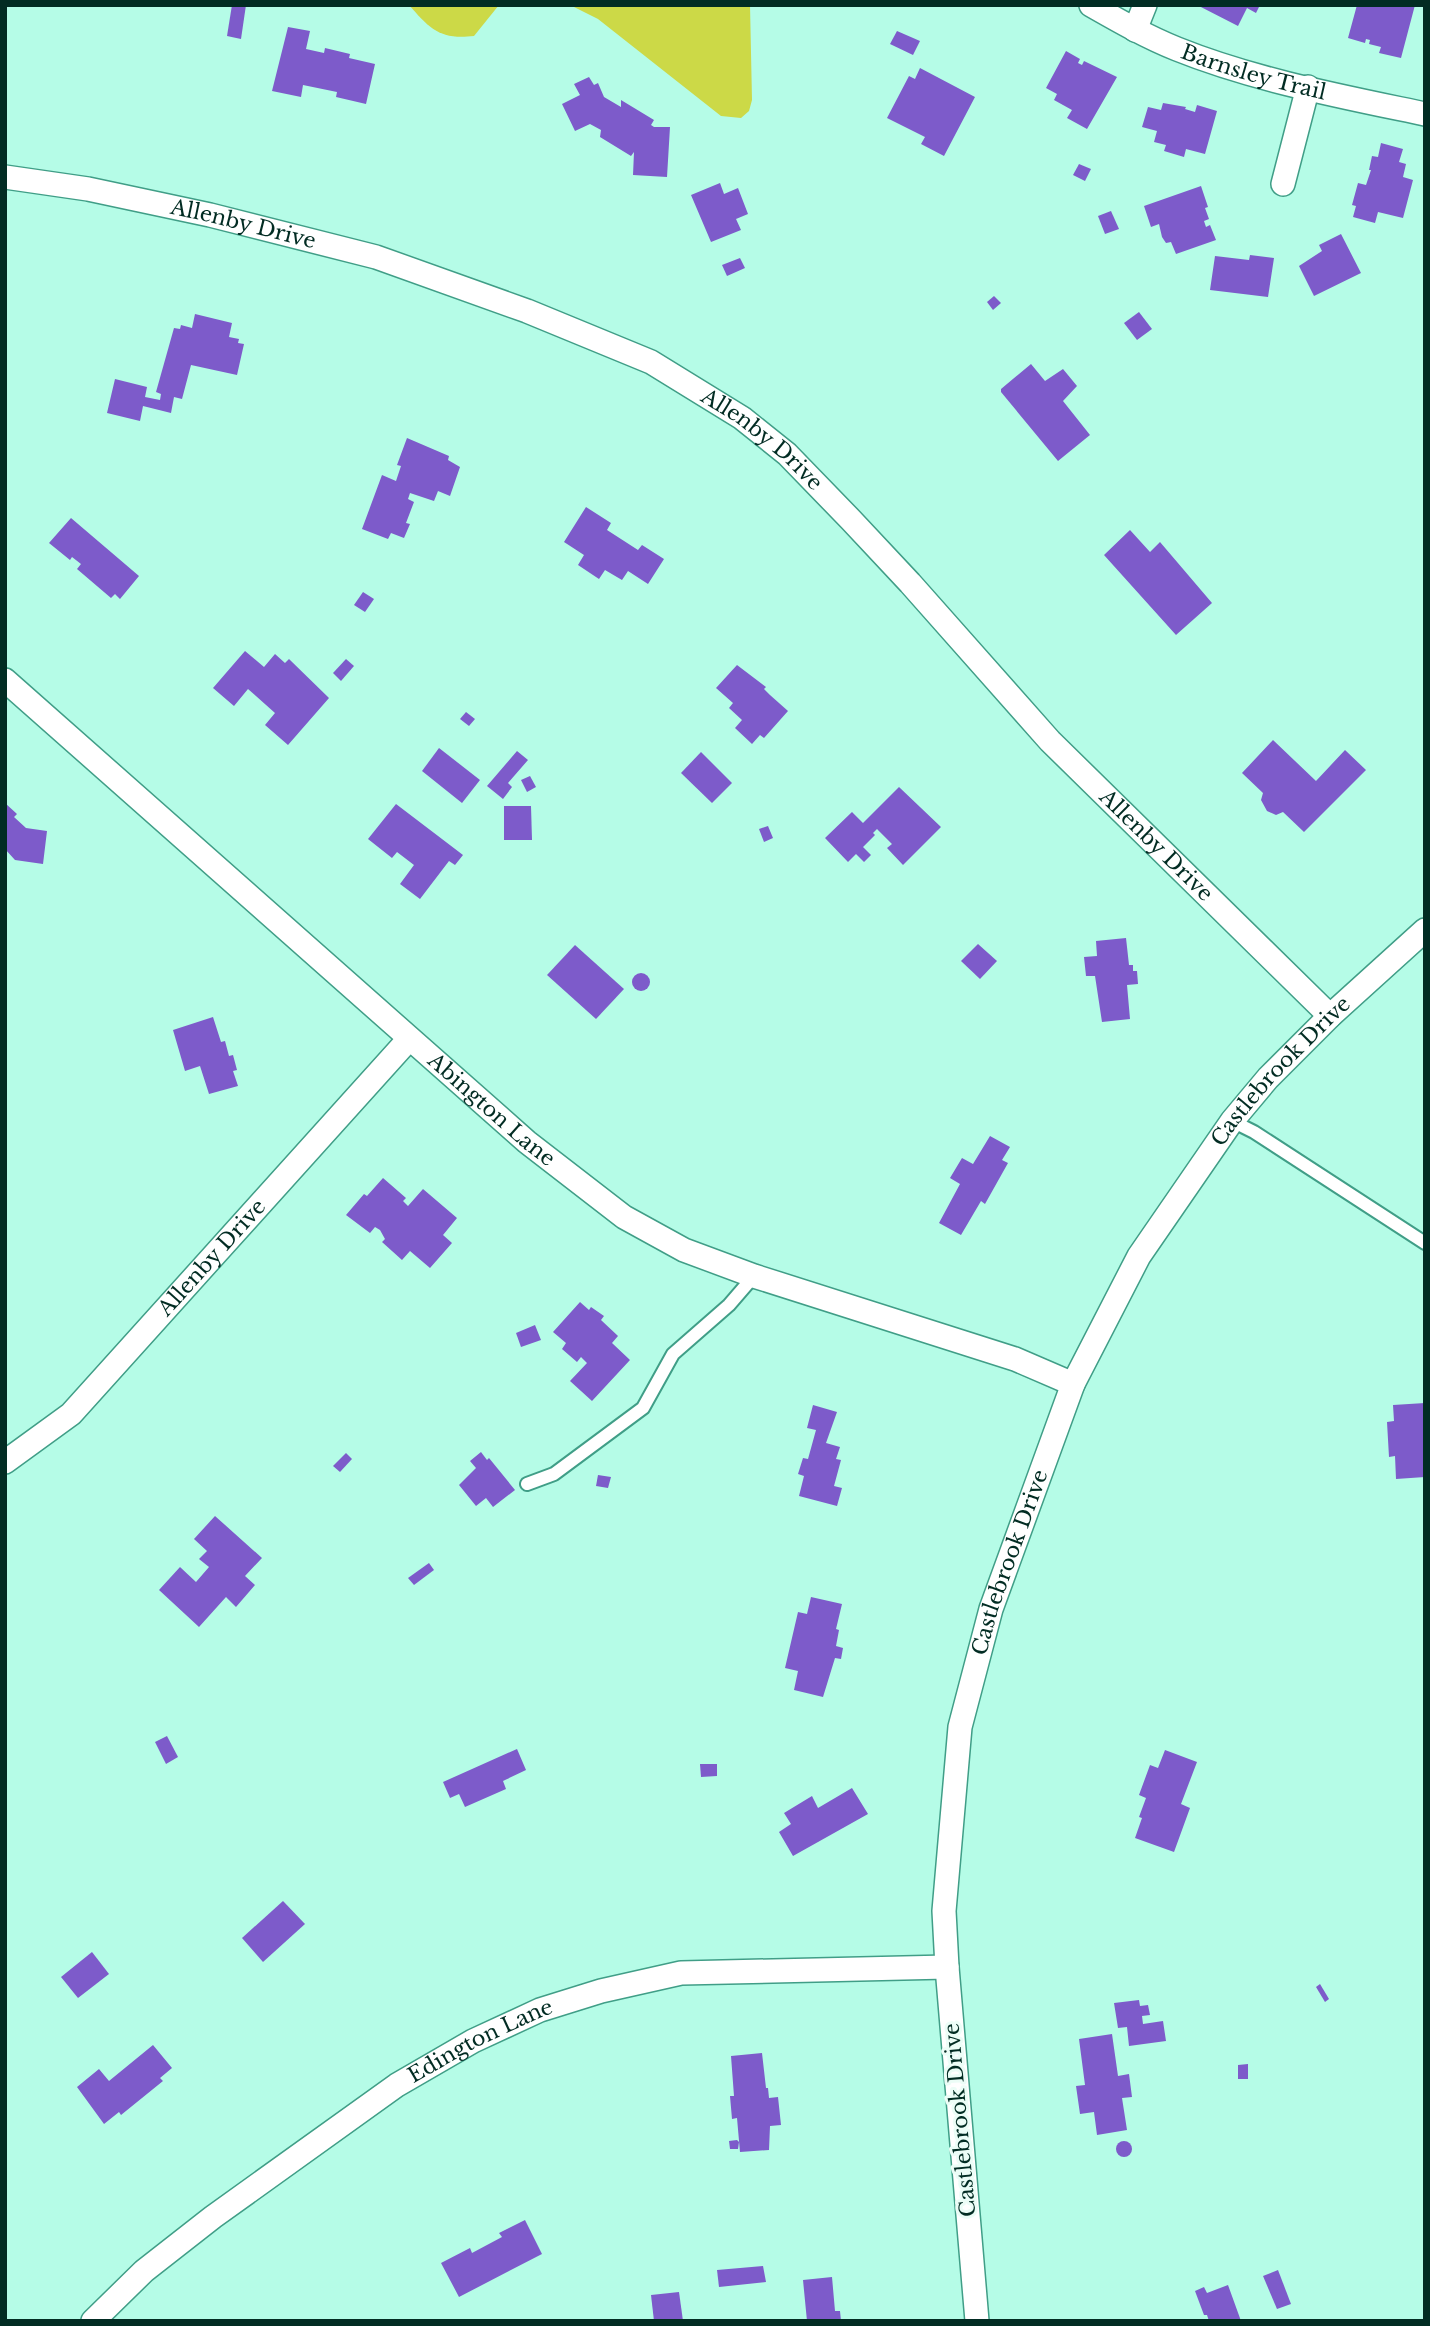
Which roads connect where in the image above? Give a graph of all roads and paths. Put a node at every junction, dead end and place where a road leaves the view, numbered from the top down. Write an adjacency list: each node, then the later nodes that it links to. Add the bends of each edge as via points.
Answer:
1 (1091, 5): 3 (street, Barnsley Trail)
2 (1145, 5): 3 (street)
3 (1135, 30): 4 (street, Barnsley Trail, via 1178,50)
4 (1308, 87): 5 (street, Barnsley Trail); 7 (street)
5 (1425, 114)
6 (5, 177): 10 (street, Allenby Drive, via 210,215 376,257 651,362 742,418 787,454 910,583 1050,741)
7 (1283, 184)
8 (5, 680): 11 (street, Abington Lane)
9 (1425, 930): 10 (street, Castlebrook Drive)
10 (1330, 1016): 12 (street, Castlebrook Drive)
11 (409, 1039): 14 (street, Abington Lane, via 527,1142 624,1217 684,1250); 16 (street, Allenby Drive, via 69,1417)
12 (1232, 1121): 13 (lane); 15 (street, Castlebrook Drive, via 1139,1256)
13 (1425, 1242)
14 (754, 1276): 15 (street, Abington Lane, via 1015,1359); 17 (lane, via 729,1305 673,1354 643,1408 554,1474)
15 (1073, 1384): 18 (street, Castlebrook Drive, via 991,1609 961,1727 944,1911)
16 (5, 1462)
17 (527, 1485)
18 (947, 1967): 19 (street, Edington Lane, via 681,1973 540,2010 473,2041 397,2085 213,2217 144,2271); 20 (street, Castlebrook Drive)
19 (93, 2321)
20 (977, 2321)

